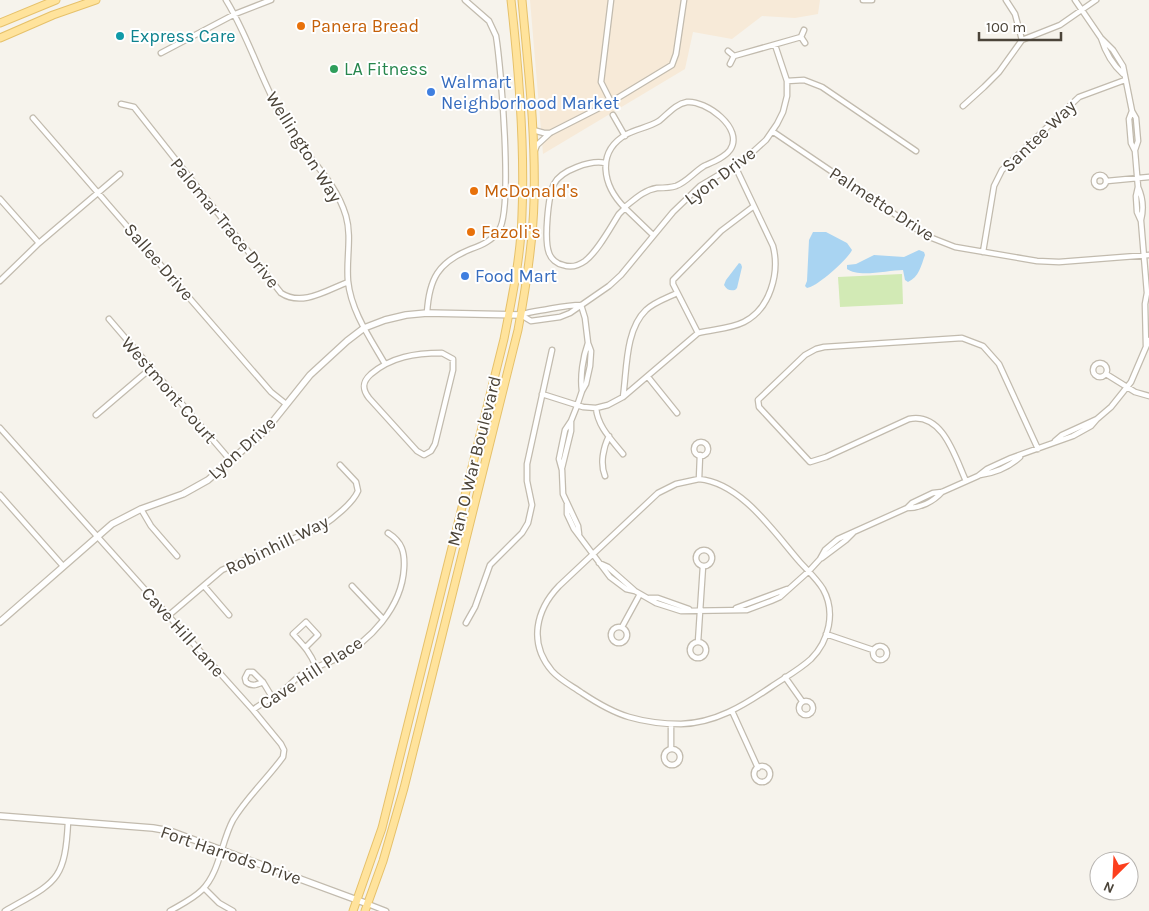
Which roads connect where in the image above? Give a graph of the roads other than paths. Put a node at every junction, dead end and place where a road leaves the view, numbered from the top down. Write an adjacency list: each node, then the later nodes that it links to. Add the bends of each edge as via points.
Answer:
1 (56, 0): 17 (main road)
2 (96, 0): 20 (main road)
3 (226, 0): 16 (street, Wellington Way)
4 (270, 0): 16 (street)
5 (465, 0): 60 (street, via 489,21 496,36 504,142 504,213 499,230 489,241 453,256 445,264 432,281)
6 (511, 0): 61 (main road, Man O War Boulevard, via 523,170 520,245)
7 (522, 0): 35 (main road, Man O War Boulevard)
8 (611, 0): 30 (street, via 601,82)
9 (684, 0): 30 (street, via 672,65)
10 (863, 0): 11 (street)
11 (872, 0)
12 (1006, 0): 21 (street, via 1015,14)
13 (1075, 0): 15 (street)
14 (1096, 0): 15 (street)
15 (1082, 10): 21 (street, via 1052,29); 28 (street)
16 (235, 14): 25 (street); 56 (street, Wellington Way, via 264,83 287,126 338,194 348,233)
17 (0, 24)
18 (804, 30): 19 (street)
19 (801, 37): 22 (street); 23 (street)
20 (0, 38)
21 (1022, 40): 32 (street, via 999,72)
22 (805, 43)
23 (776, 45): 26 (street); 29 (street, Lyon Drive)
24 (728, 51): 26 (street)
25 (161, 53)
26 (734, 56): 27 (street)
27 (730, 64)
28 (1124, 77): 45 (street, via 1132,111 1130,127); 53 (street, Santee Way, via 1079,97 1002,170 994,186)
29 (787, 81): 36 (street, Lyon Drive, via 784,112); 40 (street, via 804,80 822,87)
30 (611, 102): 37 (street)
31 (121, 104): 56 (street, Palomar Trace Drive, via 134,108 281,293 300,299)
32 (963, 106)
33 (613, 115): 38 (street)
34 (33, 118): 47 (street, Sallee Drive)
35 (533, 130): 37 (street); 39 (main road, Man O War Boulevard)
36 (772, 131): 42 (street, Lyon Drive, via 758,148); 53 (street, Palmetto Drive, via 932,238 955,247)
37 (550, 133): 39 (street)
38 (625, 136): 41 (street, via 615,144); 50 (street, via 658,121 678,104 689,102 700,104 718,116 730,126 733,136 730,150 722,157 675,186 645,192)
39 (534, 151): 62 (main road, Man O War Boulevard, via 532,230)
40 (916, 151)
41 (605, 163): 50 (street, via 608,184); 50 (street, via 591,162 565,174 554,184 547,246 551,256 564,266 575,266 586,260)
42 (735, 166): 49 (street); 51 (street, Lyon Drive, via 700,186)
43 (120, 174): 47 (street)
44 (1149, 177): 45 (street)
45 (1137, 178): 46 (street); 54 (street, via 1138,212)
46 (1107, 181)
47 (99, 192): 52 (street); 77 (street, Sallee Drive, via 264,384)
48 (0, 199): 52 (street)
49 (754, 206): 57 (street, via 721,231 675,277 673,284); 65 (street, via 774,251 773,281 769,293 760,310 744,322)
50 (625, 208): 51 (street)
51 (653, 236): 59 (street, Lyon Drive, via 621,275)
52 (40, 243): 55 (street)
53 (984, 252): 54 (street, Palmetto Drive, via 1059,262)
54 (1147, 255): 58 (street)
55 (0, 281)
56 (348, 282): 64 (street, Wellington Way)
57 (677, 293): 65 (street); 76 (street, via 647,309 634,328)
58 (1148, 296): 67 (street, via 1145,304)
59 (581, 304): 62 (street, Lyon Drive, via 532,310); 62 (street, Lyon Drive, via 570,314 560,317 531,321); 78 (street, via 588,343)
60 (427, 313): 61 (street, Lyon Drive); 64 (street, Lyon Drive, via 395,317)
61 (509, 315): 62 (street, Lyon Drive); 129 (main road, Man O War Boulevard, via 382,828)
62 (521, 315): 130 (main road, Man O War Boulevard, via 404,788 386,853)
63 (109, 319): 70 (street, Westmont Court)
64 (364, 328): 69 (street, Wellington Way); 77 (street, Lyon Drive, via 322,363)
65 (698, 333): 72 (street)
66 (1149, 340): 67 (street)
67 (1146, 346): 73 (street)
68 (552, 350): 74 (street)
69 (385, 364): 69 (street, via 366,380 364,392 417,452 427,454 435,444 453,359 442,354 420,354)
70 (150, 369): 81 (street); 87 (street, Westmont Court)
71 (1106, 374): 73 (street)
72 (648, 377): 76 (street); 80 (street)
73 (1128, 388): 75 (street); 84 (street, via 1097,419)
74 (542, 394): 78 (street); 109 (street, via 527,464 532,505 528,523 490,564)
75 (1149, 396)
76 (623, 397): 79 (street)
77 (286, 404): 87 (street, Lyon Drive, via 266,430)
78 (578, 406): 79 (street); 96 (street, via 565,430 559,459 563,494 572,510 579,535)
79 (596, 408): 83 (street, via 598,421)
80 (677, 413)
81 (96, 415)
82 (0, 428): 95 (street, Cave Hill Lane)
83 (608, 436): 85 (street); 89 (street, via 602,465)
84 (1038, 449): 91 (street, via 1011,458); 91 (street, via 999,364 983,346 962,338 816,348 758,400 759,406 810,462 909,418 927,420 945,436)
85 (623, 454)
86 (700, 456): 90 (street)
87 (230, 462): 93 (street, Lyon Drive, via 183,494)
88 (340, 465): 101 (street, Robinhill Way, via 356,482 358,491 331,520 222,570)
89 (605, 476)
90 (699, 479): 96 (street, via 676,484 658,493); 100 (street, via 724,486 743,499)
91 (966, 481): 100 (street, via 942,492 936,499 854,532)
92 (0, 495): 98 (street)
93 (141, 508): 95 (street, Lyon Drive); 97 (street, via 151,526)
94 (388, 533): 107 (street, Cave Hill Place, via 401,545 404,566 399,593)
95 (97, 536): 98 (street, Lyon Drive); 106 (street, Cave Hill Lane)
96 (593, 555): 103 (street); 122 (street, via 551,594 543,608 537,633 543,657 558,676 605,707 642,721)
97 (177, 556)
98 (63, 566): 108 (street, Lyon Drive)
99 (703, 566): 104 (street)
100 (809, 571): 104 (street, via 788,588 734,609); 111 (street, via 827,599 830,617)
101 (204, 586): 105 (street); 106 (street, Robinhill Way)
102 (352, 586): 107 (street)
103 (638, 593): 104 (street); 110 (street)
104 (699, 611): 112 (street)
105 (229, 615)
106 (168, 616): 120 (street, Cave Hill Lane)
107 (384, 619): 115 (street, Cave Hill Place, via 351,650)
108 (0, 622)
109 (466, 623)
110 (622, 627)
111 (826, 634): 114 (street); 116 (street, via 810,660)
112 (698, 642)
113 (306, 647): 113 (street, via 293,634 306,622 318,635); 115 (street)
114 (873, 650)
115 (316, 667): 118 (street, Cave Hill Place)
116 (785, 677): 119 (street); 121 (street)
117 (263, 682): 118 (street)
118 (272, 697): 120 (street, Cave Hill Place)
119 (802, 702)
120 (252, 710): 127 (street, Cave Hill Lane, via 281,744 283,757 238,813)
121 (732, 711): 122 (street, via 697,722); 124 (street)
122 (671, 724): 123 (street)
123 (671, 749)
124 (758, 768)
125 (0, 816): 126 (street, Fort Harrods Drive)
126 (68, 822): 127 (street, Fort Harrods Drive, via 161,829); 131 (street, via 66,854 56,878)
127 (222, 849): 128 (street, Cave Hill Lane); 129 (street, Fort Harrods Drive)
128 (204, 888): 132 (street); 133 (street)
129 (358, 900): 130 (street, Fort Harrods Drive); 134 (main road, Man O War Boulevard)
130 (366, 907): 135 (street)
131 (5, 911)
132 (170, 911)
133 (232, 911)
134 (354, 911)
135 (386, 911)

